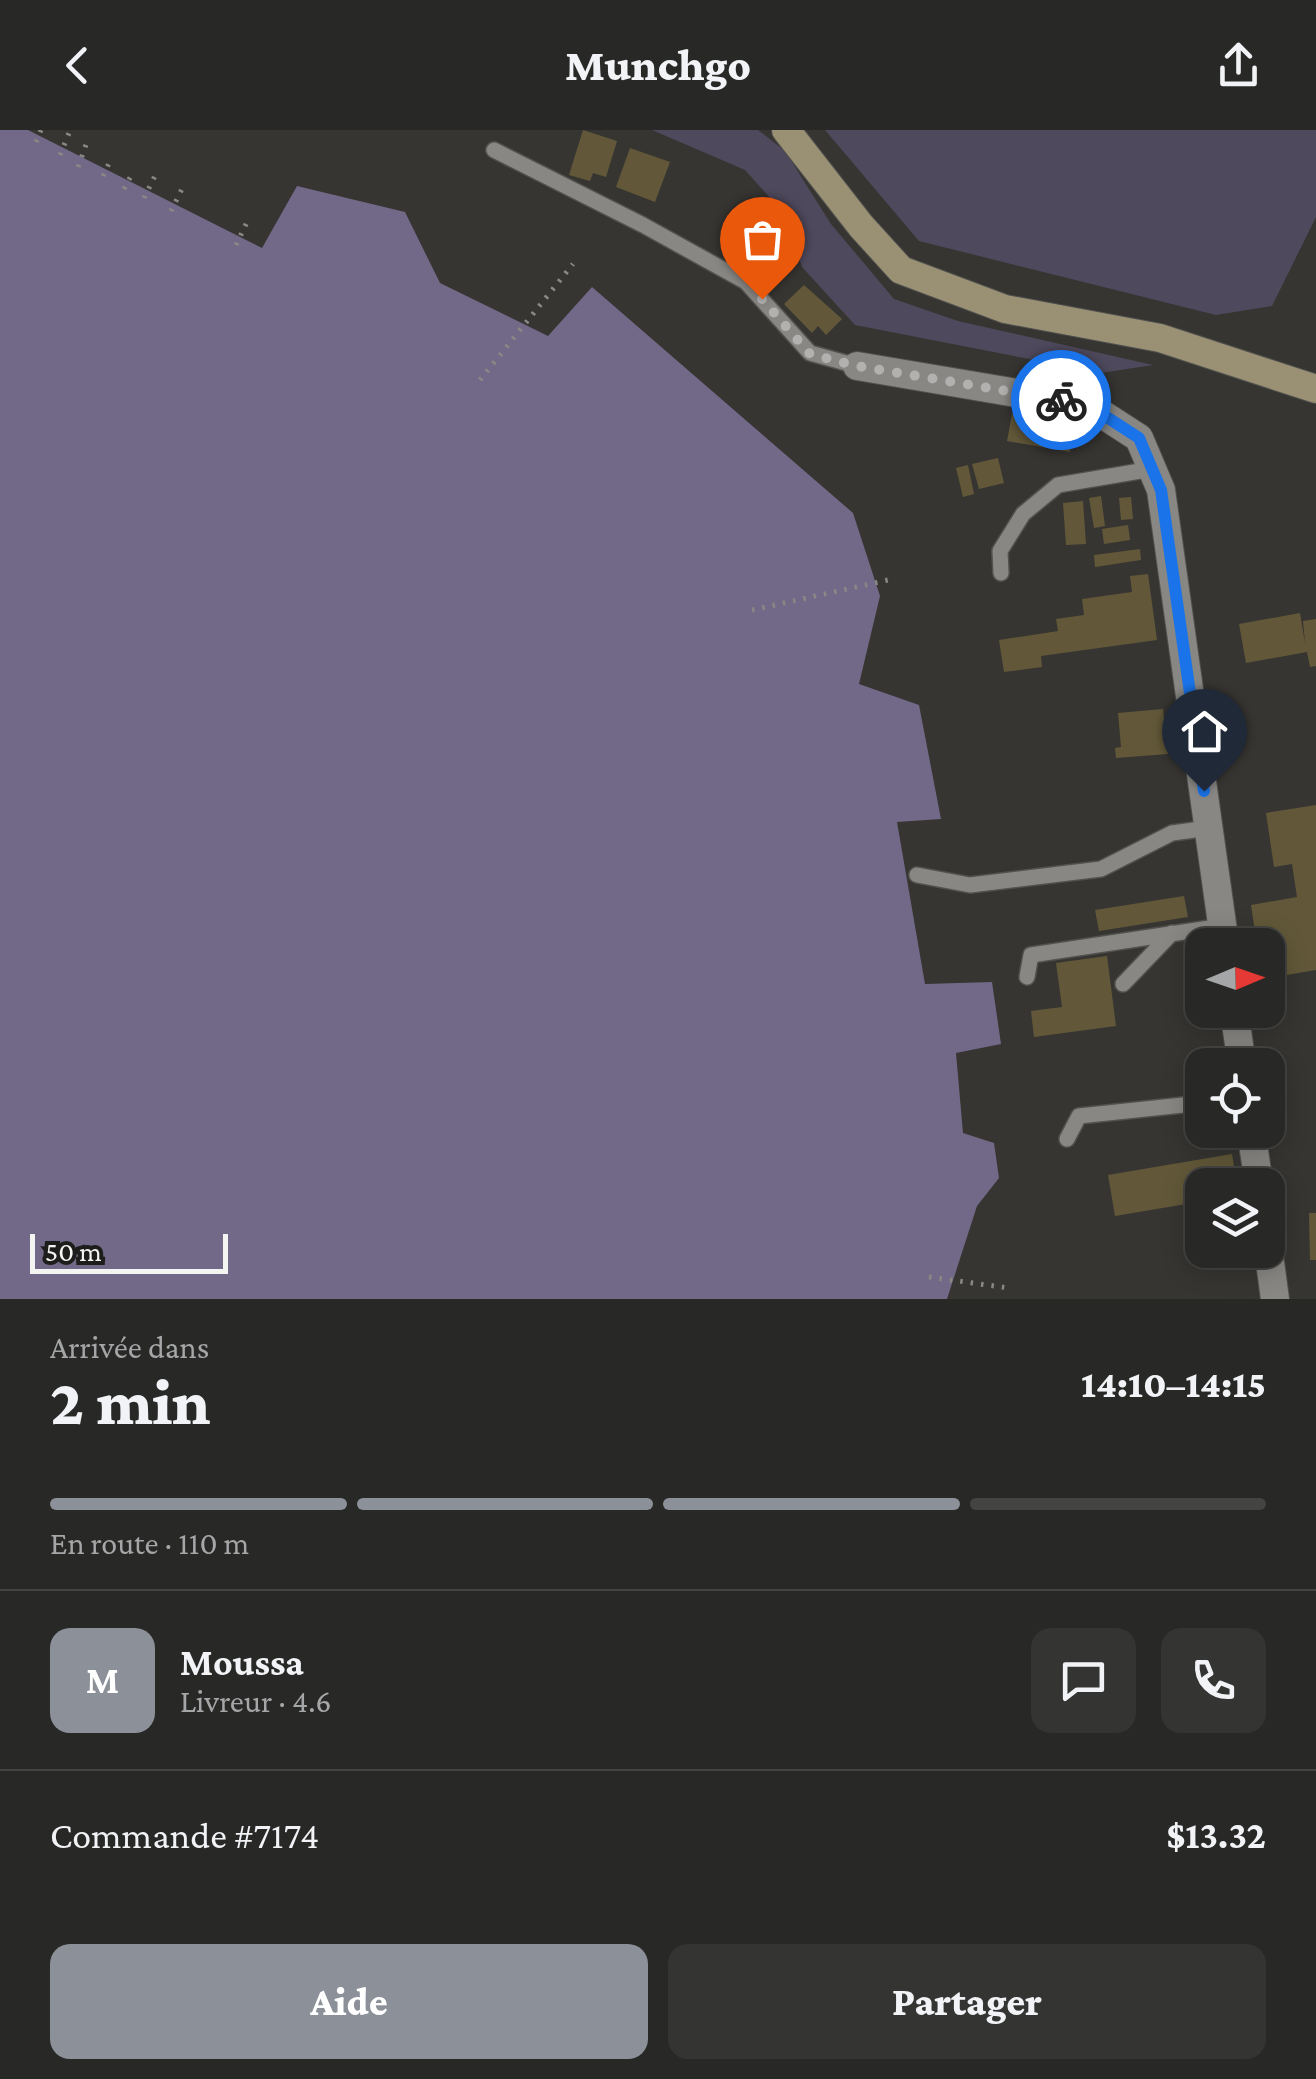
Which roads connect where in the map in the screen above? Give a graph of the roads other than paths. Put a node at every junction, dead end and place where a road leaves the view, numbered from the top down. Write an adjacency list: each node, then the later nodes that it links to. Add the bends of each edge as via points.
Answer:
1 (786, 130): 4 (main road, via 901,270 1005,309 1160,338)
2 (494, 150): 3 (lane, via 746,282 810,354)
3 (857, 366): 5 (street, via 1088,405 1139,438)
4 (1316, 389)
5 (1152, 469): 6 (lane, via 1058,485 1023,514 1000,551); 7 (street, via 1161,490)
6 (1000, 573)
7 (1209, 828): 8 (lane, via 1172,833 1101,869 970,885); 9 (street)
8 (917, 874)
9 (1217, 928)
10 (1172, 934): 11 (lane); 12 (lane, via 1031,954); 13 (lane)
11 (1185, 935)
12 (1027, 977)
13 (1123, 984)
14 (1185, 1105): 15 (lane, via 1079,1116)
15 (1067, 1139)
16 (1271, 1268): 17 (street)
17 (1275, 1299)

